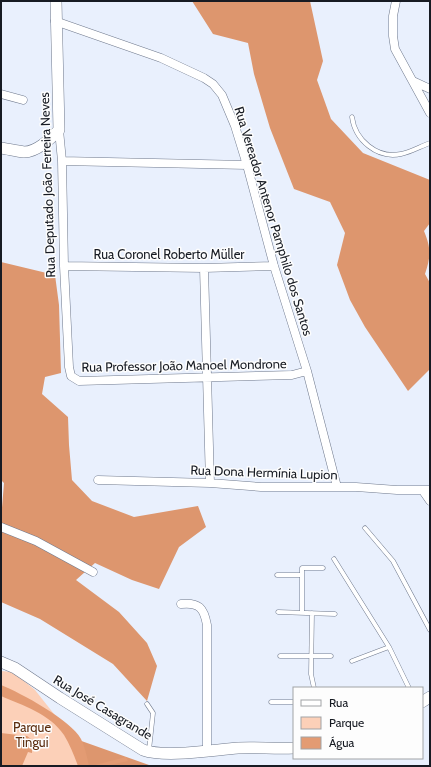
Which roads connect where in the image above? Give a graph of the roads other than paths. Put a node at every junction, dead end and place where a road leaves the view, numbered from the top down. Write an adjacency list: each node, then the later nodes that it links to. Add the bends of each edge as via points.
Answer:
1 (396, 1): 4 (street, via 393,16 395,49)
2 (53, 2): 3 (street, Rua Deputado João Ferreira Neves)
3 (55, 21): 10 (street, Rua Deputado João Ferreira Neves); 14 (street, Rua Vereador Antenor Pamphilo dos Santos, via 161,58 213,84 222,95)
4 (412, 81): 5 (street); 8 (street)
5 (430, 89)
6 (1, 94): 7 (street)
7 (22, 100)
8 (430, 113)
9 (352, 117): 11 (lane, via 356,134 379,153 401,154)
10 (59, 130): 12 (street, via 34,150 25,152); 13 (street, Rua Deputado João Ferreira Neves)
11 (430, 143)
12 (1, 148)
13 (62, 161): 14 (street); 15 (street, Rua Deputado João Ferreira Neves)
14 (247, 165): 16 (street, Rua Vereador Antenor Pamphilo dos Santos)
15 (64, 266): 17 (street, Rua Coronel Roberto Müller); 18 (street, Rua Deputado João Ferreira Neves)
16 (274, 266): 17 (street, Rua Coronel Roberto Müller); 19 (street, Rua Vereador Antenor Pamphilo dos Santos)
17 (204, 268): 20 (street)
18 (69, 367): 20 (street, Rua Professor João Manoel Mondrone, via 71,376 79,381)
19 (307, 371): 20 (street, Rua Professor João Manoel Mondrone, via 292,375); 23 (street, Rua Vereador Antenor Pamphilo dos Santos)
20 (206, 377): 22 (street)
21 (98, 480): 22 (street, Rua Dona Hermínia Lupion)
22 (210, 483): 23 (street, Rua Dona Hermínia Lupion, via 261,487)
23 (337, 487): 24 (street, Rua Dona Hermínia Lupion)
24 (427, 490): 25 (street)
25 (430, 502)
26 (1, 527): 30 (street, via 36,541)
27 (365, 528): 38 (lane, via 393,561)
28 (334, 559): 39 (lane)
29 (323, 568): 32 (lane, via 302,568)
30 (93, 572)
31 (277, 575): 32 (lane)
32 (302, 575): 35 (lane)
33 (181, 604): 51 (street, via 199,605 206,615)
34 (278, 612): 35 (lane)
35 (302, 613): 36 (lane)
36 (312, 613): 37 (lane); 41 (lane)
37 (335, 614)
38 (430, 628)
39 (390, 647): 43 (lane); 46 (lane)
40 (280, 656): 41 (lane)
41 (312, 656): 42 (lane); 45 (lane, via 311,674)
42 (331, 656)
43 (352, 661)
44 (1, 662): 52 (street, Rua José Casagrande, via 15,668)
45 (314, 687)
46 (409, 687)
47 (271, 702): 48 (lane)
48 (293, 702)
49 (147, 704): 52 (lane, via 153,712)
50 (293, 748): 51 (street, Rua José Casagrande)
51 (207, 751): 52 (street, Rua José Casagrande, via 164,754)
52 (149, 752)

